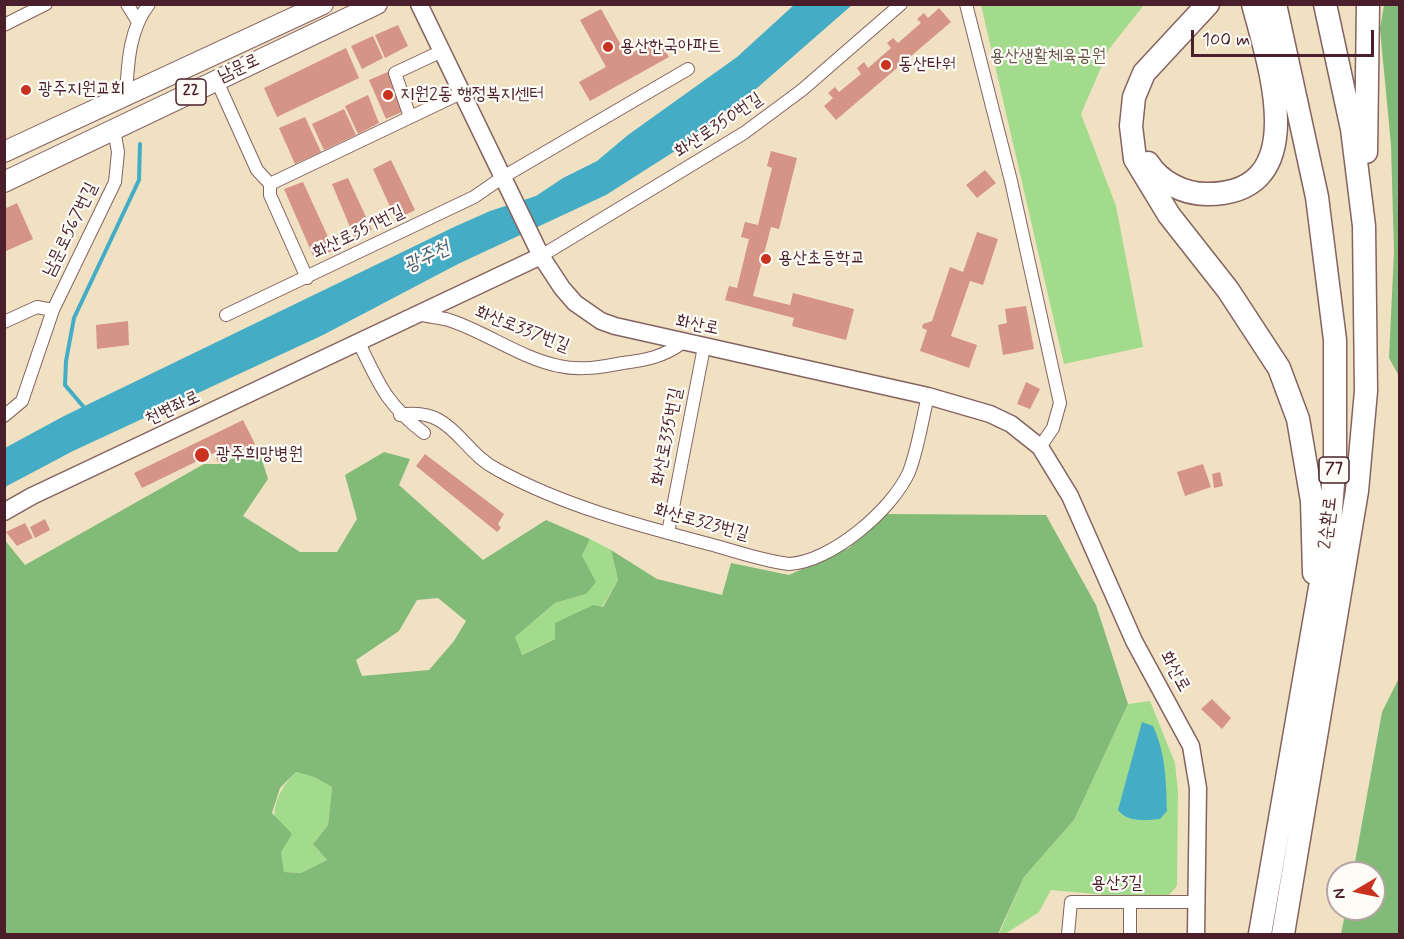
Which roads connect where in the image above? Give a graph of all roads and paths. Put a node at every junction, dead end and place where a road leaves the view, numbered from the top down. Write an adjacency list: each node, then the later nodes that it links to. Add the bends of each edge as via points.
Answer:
1 (45, 4): 16 (street)
2 (127, 4): 15 (street)
3 (148, 4): 15 (street)
4 (323, 4): 21 (main road, 남문로 / 22)
5 (377, 4): 19 (main road, 남문로 / 22)
6 (419, 4): 17 (main road, 화산로)
7 (901, 4): 29 (street, 화산로350번길, via 802,90 744,133)
8 (966, 4): 42 (street, via 1058,392 1058,417)
9 (1208, 4): 45 (highway, via 1144,74 1134,97 1131,126 1135,159 1169,214 1228,290 1279,368 1298,419 1312,501)
10 (1227, 4): 11 (highway, via 1154,85 1139,111 1138,135 1149,164 1162,178 1189,193 1209,194 1245,185 1268,164 1277,120 1275,89)
11 (1253, 4)
12 (1275, 4): 45 (highway, 2순환로 / 77, via 1317,197 1335,340 1335,458 1329,536)
13 (1324, 4): 28 (highway, 2순환로 / 77, via 1352,129)
14 (1368, 4): 28 (highway)
15 (138, 22): 21 (street, via 128,57)
16 (4, 25)
17 (440, 52): 20 (main road, 화산로); 22 (street, via 395,73)
18 (688, 69): 25 (street, 화산로351번길)
19 (216, 80): 23 (main road, 남문로 / 22); 27 (street, via 257,170)
20 (461, 93): 22 (street); 25 (main road, 화산로)
21 (126, 94): 24 (main road, 남문로 / 22)
22 (410, 117): 27 (street)
23 (114, 130): 26 (main road, 남문로 / 22); 31 (street, 남문로567번길, via 118,152 115,182)
24 (4, 152)
25 (503, 177): 29 (main road, 화산로); 30 (street, 화산로351번길, via 474,197)
26 (4, 182)
27 (270, 184): 30 (street, via 270,195)
28 (1364, 226): 52 (highway, 2순환로 / 77, via 1366,391 1357,491)
29 (538, 249): 32 (main road, 천변좌로); 36 (main road, 화산로, via 562,288 588,313 615,326)
30 (307, 278): 33 (street, 화산로351번길)
31 (53, 310): 34 (street, via 37,307); 40 (street, 남문로567번길, via 22,401)
32 (417, 314): 35 (main road, 천변좌로); 36 (street, 화산로337번길, via 448,320 521,353 572,368 651,359 666,355)
33 (226, 315)
34 (4, 322)
35 (359, 342): 39 (street, via 383,393); 43 (main road, 천변좌로)
36 (682, 343): 37 (main road, 화산로)
37 (704, 347): 38 (main road, 화산로); 44 (street, 화산로335번길)
38 (928, 396): 42 (main road, 화산로, via 990,414 1011,424); 44 (street, 화산로323번길, via 904,482 860,529 825,553 802,563 780,563)
39 (400, 415): 41 (street); 44 (street, 화산로323번길, via 423,414 450,425 474,454 516,480 568,502)
40 (4, 416)
41 (424, 433)
42 (1040, 447): 47 (main road, 화산로, via 1070,496 1134,641 1191,746 1198,788)
43 (4, 512)
44 (668, 533)
45 (1318, 604): 51 (highway, 2순환로 / 77)
46 (1130, 902): 47 (street, 용산3길); 48 (street, 용산3길, via 1071,902); 49 (street)
47 (1197, 903): 50 (main road, 화산로)
48 (1068, 934)
49 (1130, 934)
50 (1197, 934)
51 (1260, 934)
52 (1283, 934)

